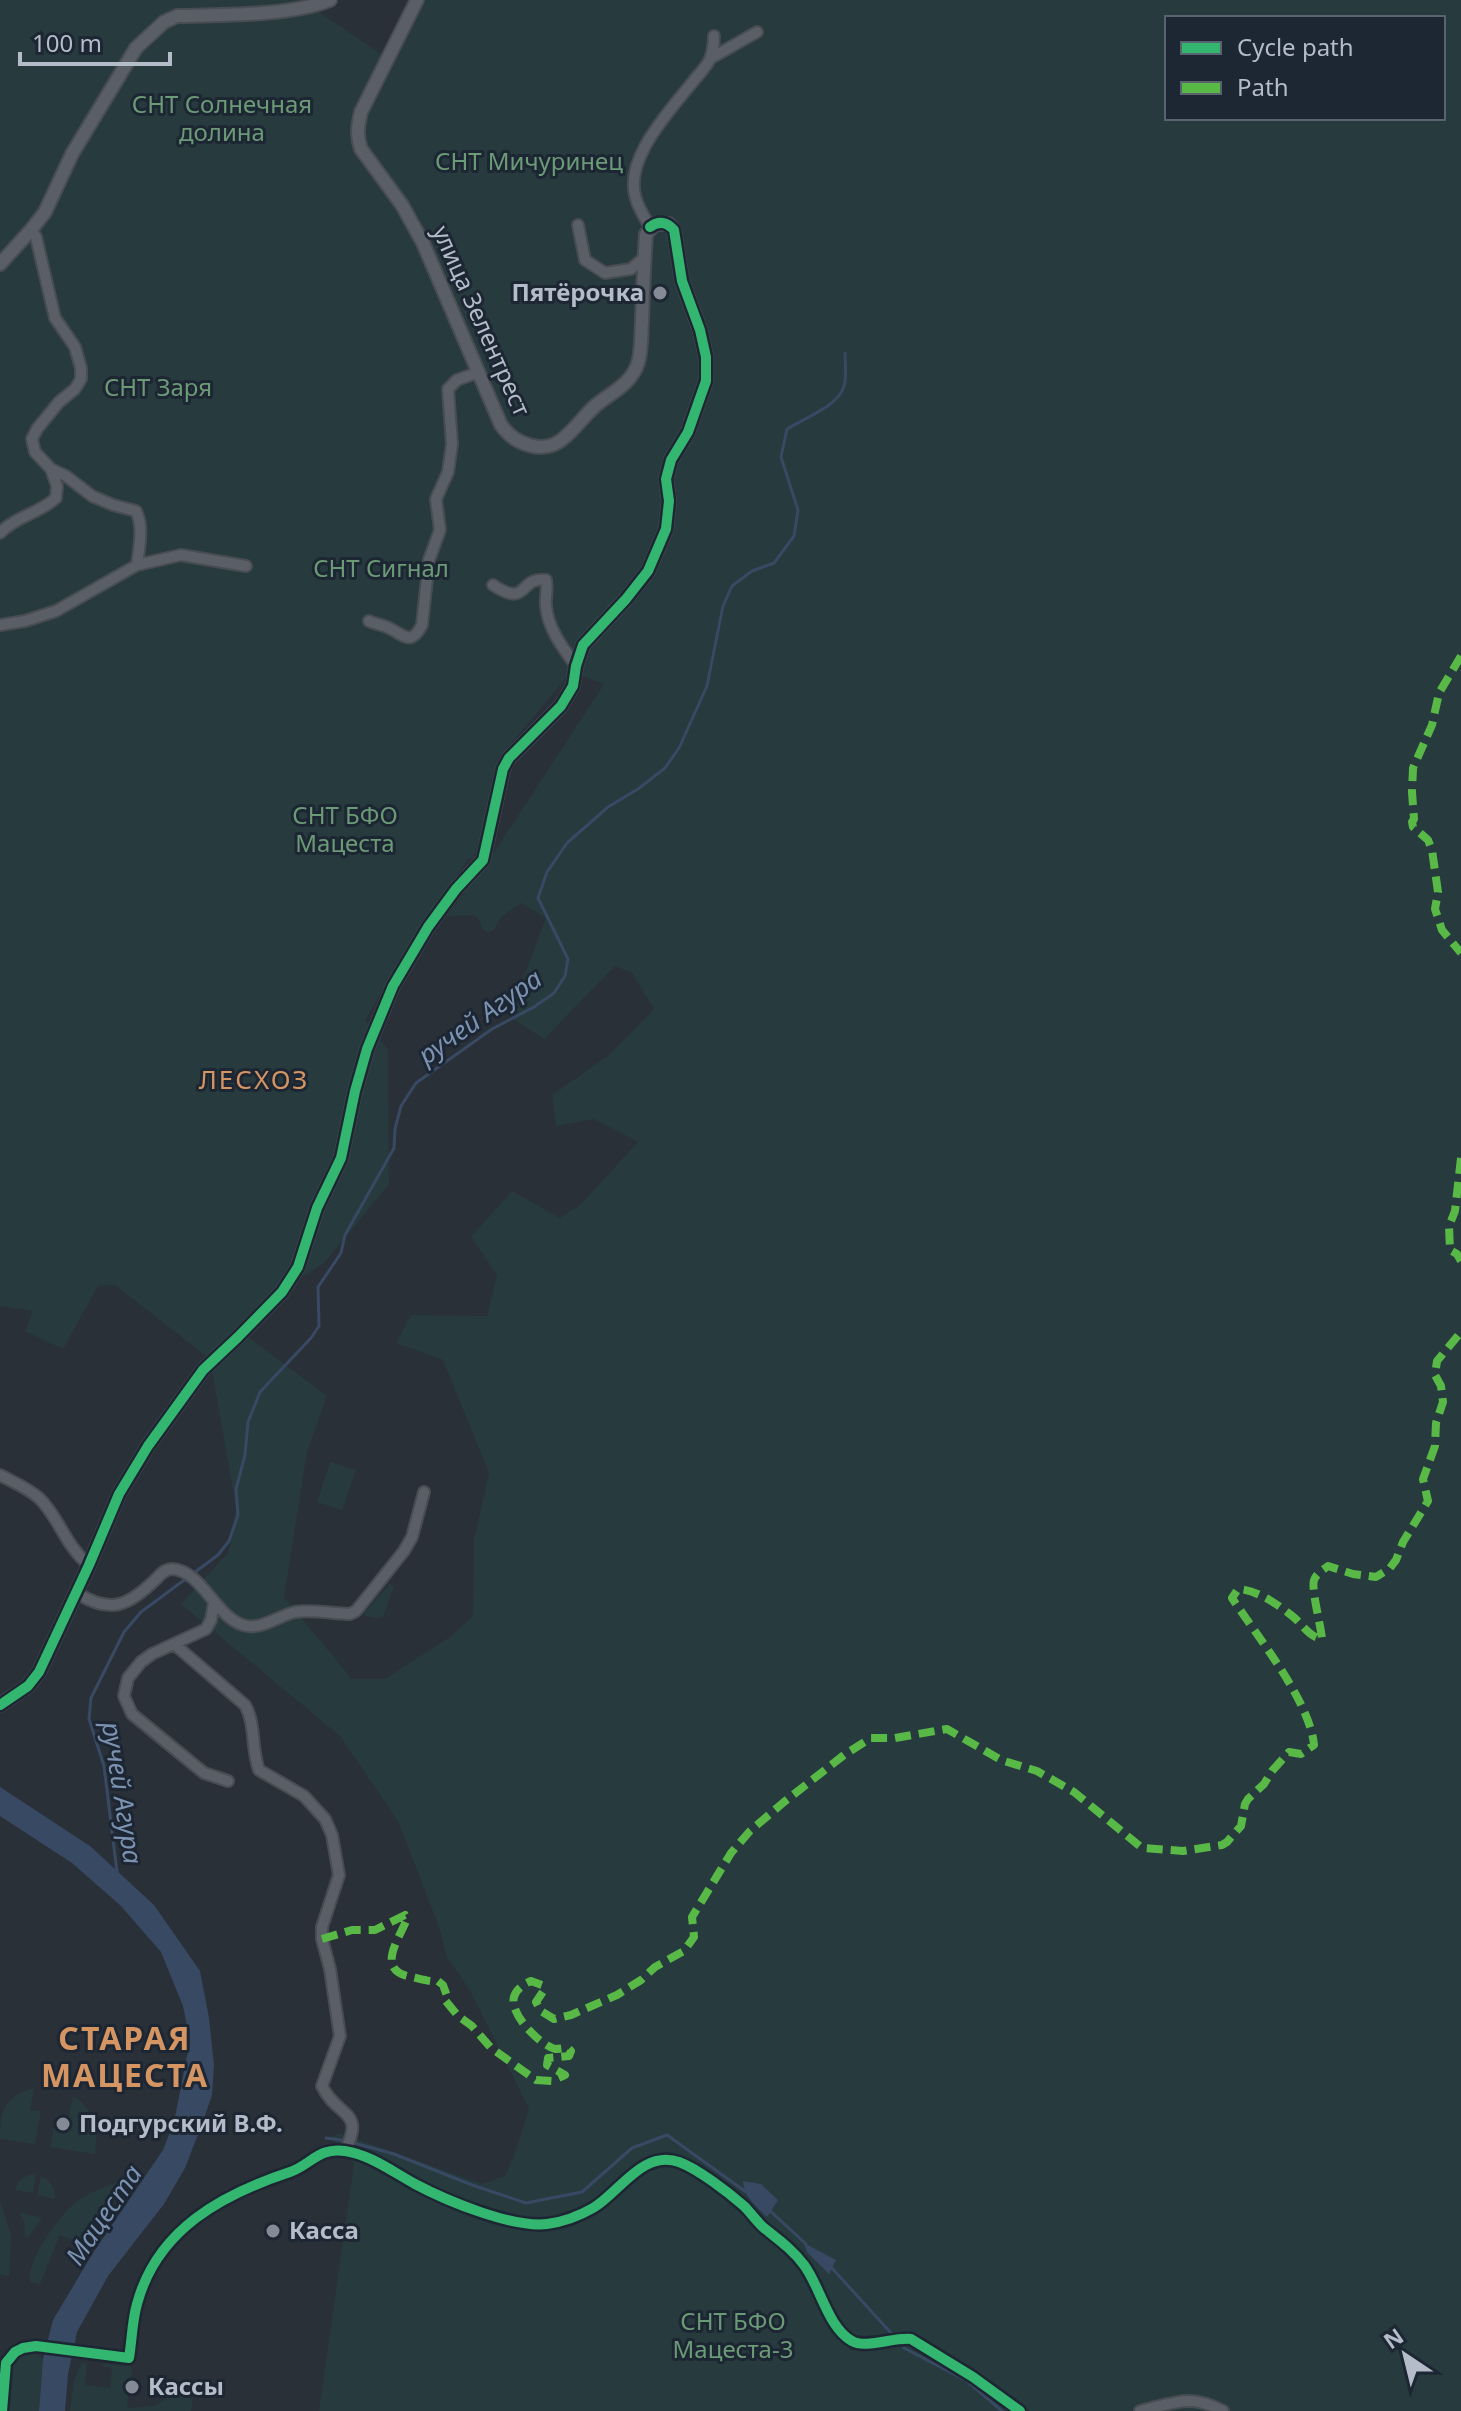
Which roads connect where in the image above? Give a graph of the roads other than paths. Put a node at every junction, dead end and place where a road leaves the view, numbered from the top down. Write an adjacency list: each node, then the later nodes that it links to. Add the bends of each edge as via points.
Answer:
1 (330, 0): 8 (street, via 301,8 177,16 164,22 136,48)
2 (417, 0): 11 (street, улица Зелентрест, via 357,129 361,149 423,243)
3 (757, 32): 5 (street)
4 (714, 36): 5 (street)
5 (713, 57): 7 (street, via 639,156 634,188)
6 (578, 225): 9 (street, via 585,260 605,273 631,269)
7 (650, 227): 9 (street, улица Зелентрест); 19 (street, via 661,223 674,230 682,281 706,357 706,381 688,432 671,460 666,529 648,571 583,645)
8 (31, 230): 10 (street); 12 (street, via 55,318 75,347 81,368 75,389 44,418 32,439 35,452)
9 (645, 257): 11 (street, улица Зелентрест, via 638,362 632,376 563,440 531,446 508,435)
10 (0, 264)
11 (479, 372): 17 (street, via 448,389 452,444 436,499 440,530 429,560 422,625 418,633 404,638)
12 (51, 469): 13 (street, via 56,498); 14 (street, via 92,496 136,511)
13 (0, 533)
14 (137, 565): 15 (street, via 181,555); 18 (street, via 56,611)
15 (246, 566)
16 (493, 585): 19 (street, via 515,595 533,581 546,580 547,615)
17 (369, 621)
18 (0, 625)
19 (576, 666): 22 (street, via 573,686 561,706 503,769 483,860 428,927 393,986 367,1049 341,1158 298,1267 282,1292 203,1370 173,1409 119,1494)
20 (0, 1475): 22 (street, via 47,1506)
21 (424, 1492): 24 (street, via 404,1551 356,1611 296,1612 254,1627 237,1623)
22 (89, 1565): 23 (street)
23 (77, 1593): 24 (street, via 101,1605 119,1605 168,1569 197,1582); 26 (street, via 39,1672)
24 (214, 1603): 25 (street, via 206,1629)
25 (174, 1644): 27 (street, via 152,1654 131,1673 126,1705 204,1773); 28 (street, via 241,1701 249,1711 259,1770 304,1796 332,1835 339,1875 322,1939 340,2036 322,2086 353,2122 355,2130)
26 (0, 1705)
27 (228, 1781)
28 (345, 2151): 29 (street, via 314,2156 299,2168 236,2192 176,2235 143,2285 129,2358 38,2346 9,2358); 30 (street, via 519,2224 573,2218 594,2208 653,2161 680,2162 745,2207 786,2245 805,2266 849,2340 857,2344 911,2339)
29 (2, 2411)
30 (1020, 2411)
31 (1140, 2411): 32 (street, via 1194,2399)
32 (1223, 2411)

